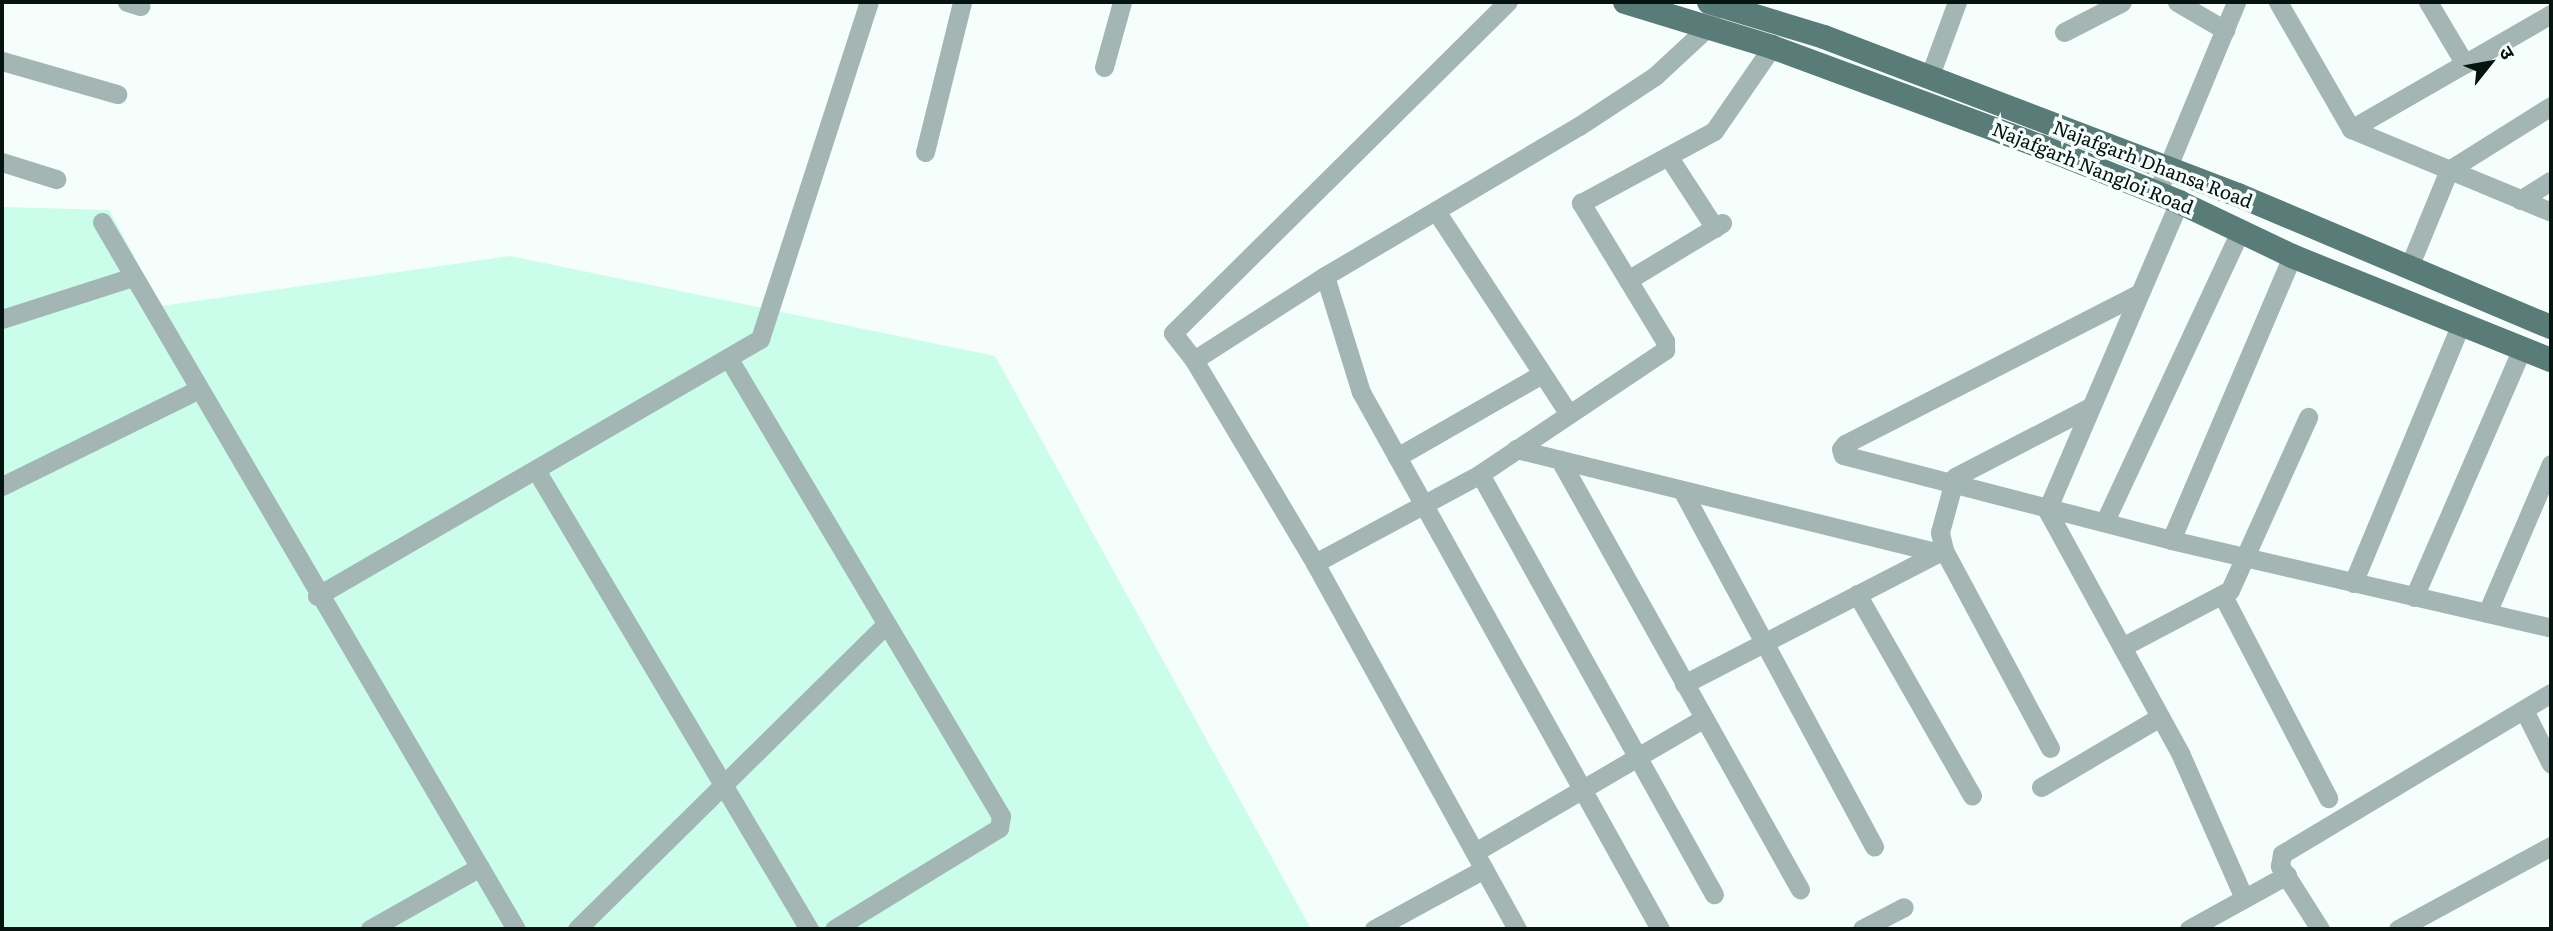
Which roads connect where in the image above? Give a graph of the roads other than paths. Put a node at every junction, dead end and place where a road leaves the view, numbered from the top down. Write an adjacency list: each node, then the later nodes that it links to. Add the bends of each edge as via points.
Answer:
1 (869, 2): 50 (street, via 762,335)
2 (962, 2): 27 (street)
3 (1122, 2): 22 (street)
4 (1508, 2): 51 (street, via 1173,333)
5 (1625, 2): 13 (main road, Najafgarh Nangloi Road)
6 (1957, 2): 23 (street)
7 (2122, 2): 18 (street)
8 (2177, 2): 17 (street)
9 (2236, 2): 17 (street)
10 (2278, 2): 26 (street)
11 (2428, 2): 21 (street)
12 (1712, 3): 14 (main road, Najafgarh Dhansa Road); 16 (street)
13 (1667, 8): 16 (main road, Najafgarh Nangloi Road)
14 (1754, 9): 23 (main road, Najafgarh Dhansa Road)
15 (2551, 14): 21 (street)
16 (1708, 27): 19 (main road, Najafgarh Nangloi Road); 36 (street, via 1655,76)
17 (2225, 30): 30 (street)
18 (2064, 32)
19 (1772, 47): 28 (street, via 1714,131); 34 (main road, Najafgarh Nangloi Road)
20 (2, 61): 24 (street)
21 (2465, 64): 26 (street)
22 (1104, 67)
23 (1929, 78): 30 (main road, Najafgarh Dhansa Road)
24 (117, 94)
25 (2551, 106): 31 (street)
26 (2351, 129): 31 (street)
27 (925, 152)
28 (1668, 156): 44 (street, via 1581,203); 44 (street, via 1718,225)
29 (2, 162): 32 (street)
30 (2167, 169): 34 (street); 41 (main road, Najafgarh Dhansa Road)
31 (2449, 170): 35 (street); 41 (street)
32 (56, 179)
33 (2551, 181): 35 (street)
34 (2168, 197): 39 (main road, Najafgarh Nangloi Road); 45 (street)
35 (2520, 200): 37 (street)
36 (1436, 211): 42 (street); 53 (street)
37 (2551, 212)
38 (102, 222): 43 (street)
39 (2240, 231): 40 (main road, Najafgarh Nangloi Road); 70 (street)
40 (2292, 256): 47 (main road, Najafgarh Nangloi Road); 71 (street)
41 (2409, 267): 48 (main road, Najafgarh Dhansa Road)
42 (1325, 275): 51 (street); 59 (street, via 1356,379)
43 (134, 277): 46 (street); 54 (street)
44 (1628, 281): 56 (street, via 1665,341 1665,350)
45 (2138, 295): 55 (street); 64 (street, via 1841,449 1851,459)
46 (2, 319)
47 (2460, 326): 49 (main road, Najafgarh Nangloi Road); 75 (street)
48 (2551, 327)
49 (2522, 349): 52 (main road, Najafgarh Nangloi Road); 79 (street)
50 (729, 359): 62 (street); 81 (street)
51 (1194, 360): 74 (street)
52 (2551, 360)
53 (1540, 375): 56 (street); 59 (street)
54 (197, 390): 65 (street); 77 (street)
55 (2088, 408): 64 (street, via 1988,457); 69 (street)
56 (1568, 413): 58 (street)
57 (2308, 417): 73 (street)
58 (1516, 449): 60 (street); 63 (street)
59 (1397, 457): 68 (street)
60 (1560, 460): 66 (street); 85 (street)
61 (2551, 464): 67 (street)
62 (536, 470): 77 (street); 93 (street)
63 (1480, 474): 68 (street); 91 (street)
64 (1951, 483): 69 (street); 72 (street, via 1940,531)
65 (2, 486)
66 (1682, 490): 72 (street); 83 (street)
67 (2546, 493): 80 (street)
68 (1423, 505): 74 (street); 95 (street)
69 (2047, 510): 70 (street); 84 (street)
70 (2105, 521): 71 (street)
71 (2171, 540): 73 (street)
72 (1942, 551): 76 (street); 90 (street)
73 (2245, 557): 75 (street); 78 (street, via 2234,584)
74 (1315, 563): 100 (street)
75 (2353, 583): 79 (street)
76 (1857, 594): 83 (street); 96 (street)
77 (317, 596): 101 (street)
78 (2222, 596): 84 (street); 97 (street)
79 (2414, 597): 80 (street)
80 (2487, 613): 82 (street)
81 (885, 625): 93 (street); 111 (street, via 1002,823)
82 (2551, 628)
83 (1761, 642): 85 (street); 98 (street)
84 (2122, 647): 88 (street)
85 (1684, 684): 89 (street)
86 (2551, 693): 87 (street)
87 (2525, 712): 92 (street); 102 (street, via 2282,854 2280,866)
88 (2160, 717): 94 (street); 105 (street)
89 (1703, 719): 91 (street); 103 (street)
90 (2050, 748)
91 (1638, 756): 95 (street); 104 (street)
92 (2551, 764)
93 (724, 784): 109 (street); 110 (street)
94 (2041, 787)
95 (1582, 788): 100 (street); 114 (street)
96 (1972, 796)
97 (2328, 798)
98 (1874, 846)
99 (2551, 846): 118 (street)
100 (1479, 860): 112 (street); 113 (street)
101 (480, 867): 107 (street); 108 (street)
102 (2287, 875): 105 (street); 117 (street)
103 (1800, 889)
104 (1714, 894)
105 (2244, 898): 116 (street)
106 (1904, 908): 115 (street)
107 (370, 929)
108 (516, 929)
109 (577, 929)
110 (810, 929)
111 (834, 929)
112 (1374, 929)
113 (1517, 929)
114 (1660, 929)
115 (1862, 929)
116 (2189, 929)
117 (2320, 929)
118 (2398, 929)

